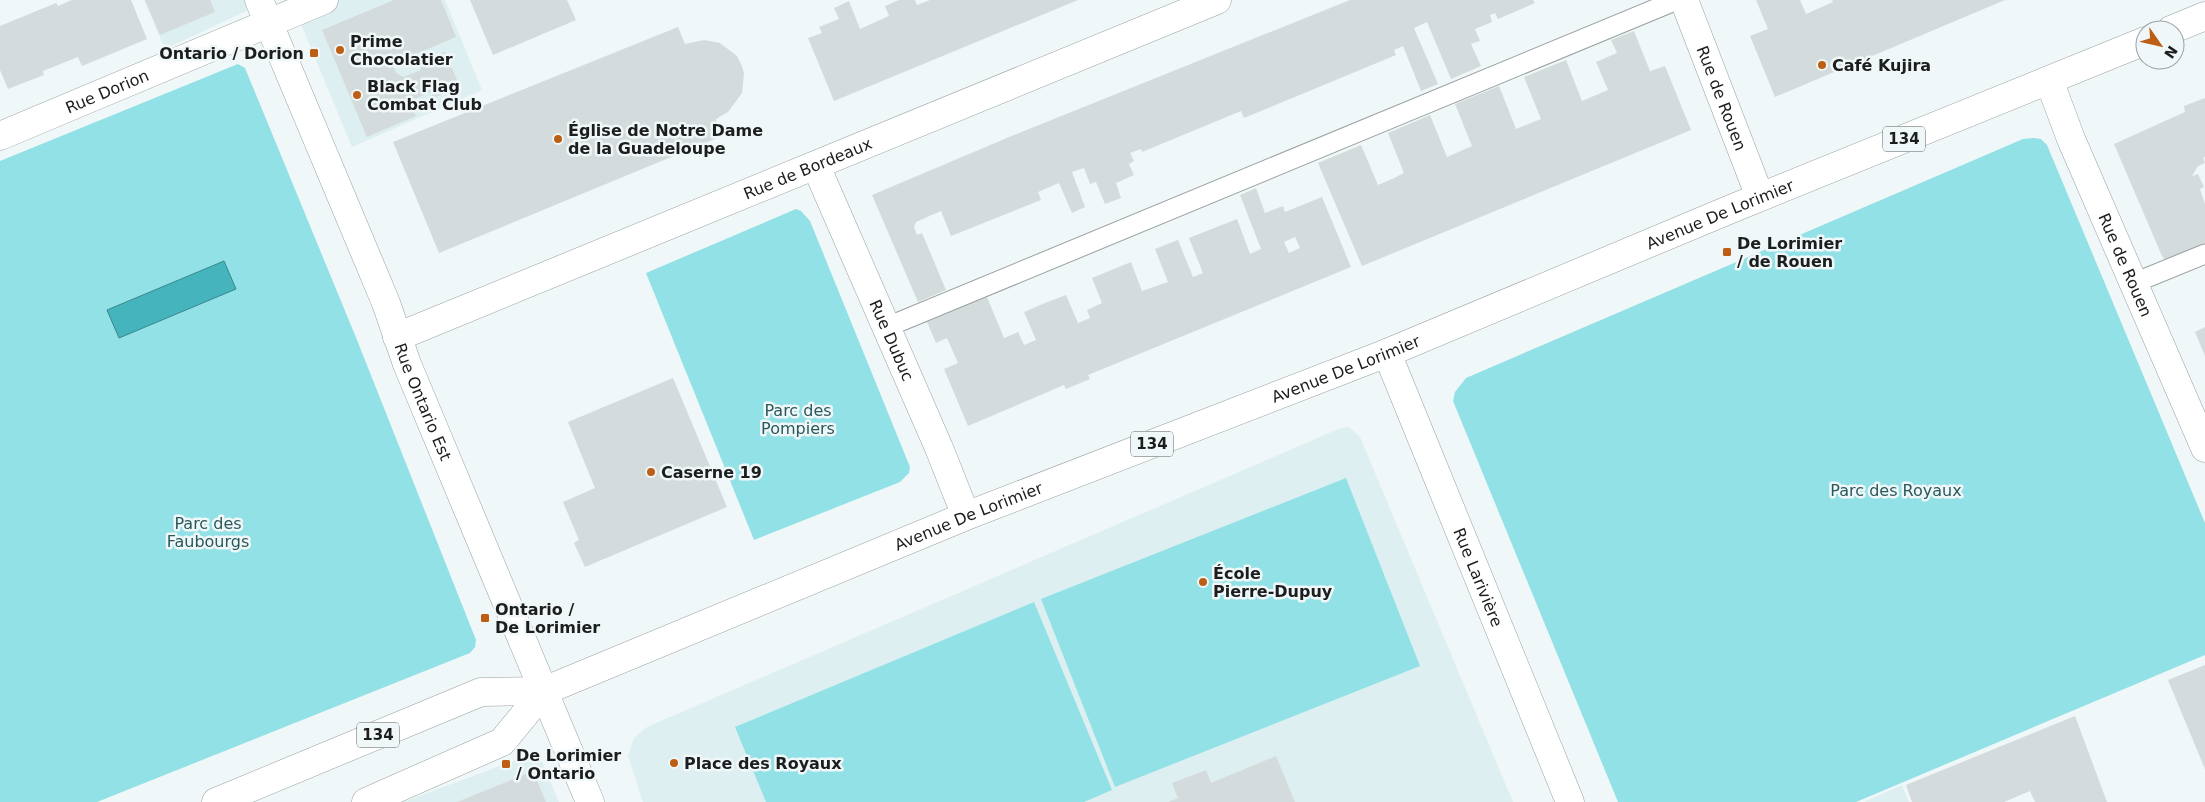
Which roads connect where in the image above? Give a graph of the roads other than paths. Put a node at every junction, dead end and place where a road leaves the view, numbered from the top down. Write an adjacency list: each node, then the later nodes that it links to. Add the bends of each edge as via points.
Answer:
1 (324, 0): 5 (main road, Rue Dorion)
2 (1217, 0): 11 (main road, Rue de Bordeaux)
3 (1677, 0): 15 (lane)
4 (1684, 0): 12 (main road, Rue de Rouen)
5 (264, 11): 10 (main road, Rue Dorion); 16 (main road, Rue Ontario Est, via 386,303)
6 (2205, 16): 7 (main road)
7 (2185, 24)
8 (2135, 45): 9 (main road, Avenue De Lorimier / 134)
9 (2049, 80): 12 (main road, Avenue De Lorimier / 134); 14 (main road, Rue de Rouen)
10 (0, 136)
11 (816, 166): 15 (main road, Rue Dubuc); 16 (main road, Rue de Bordeaux)
12 (1760, 197): 17 (main road, Avenue De Lorimier / 134)
13 (2205, 254): 14 (lane)
14 (2134, 283): 18 (main road, Rue de Rouen)
15 (887, 327): 19 (main road, Rue Dubuc)
16 (397, 337): 20 (main road, Rue Ontario Est)
17 (1387, 353): 19 (main road, Avenue De Lorimier / 134); 24 (main road, Rue Larivière)
18 (2205, 448)
19 (966, 516): 20 (main road, Avenue De Lorimier / 134)
20 (544, 691): 21 (main road, Avenue De Lorimier / 134, via 481,692); 22 (main road, Avenue De Lorimier, via 502,742); 23 (main road, Rue Ontario Est)
21 (216, 802)
22 (366, 802)
23 (590, 802)
24 (1570, 802)

